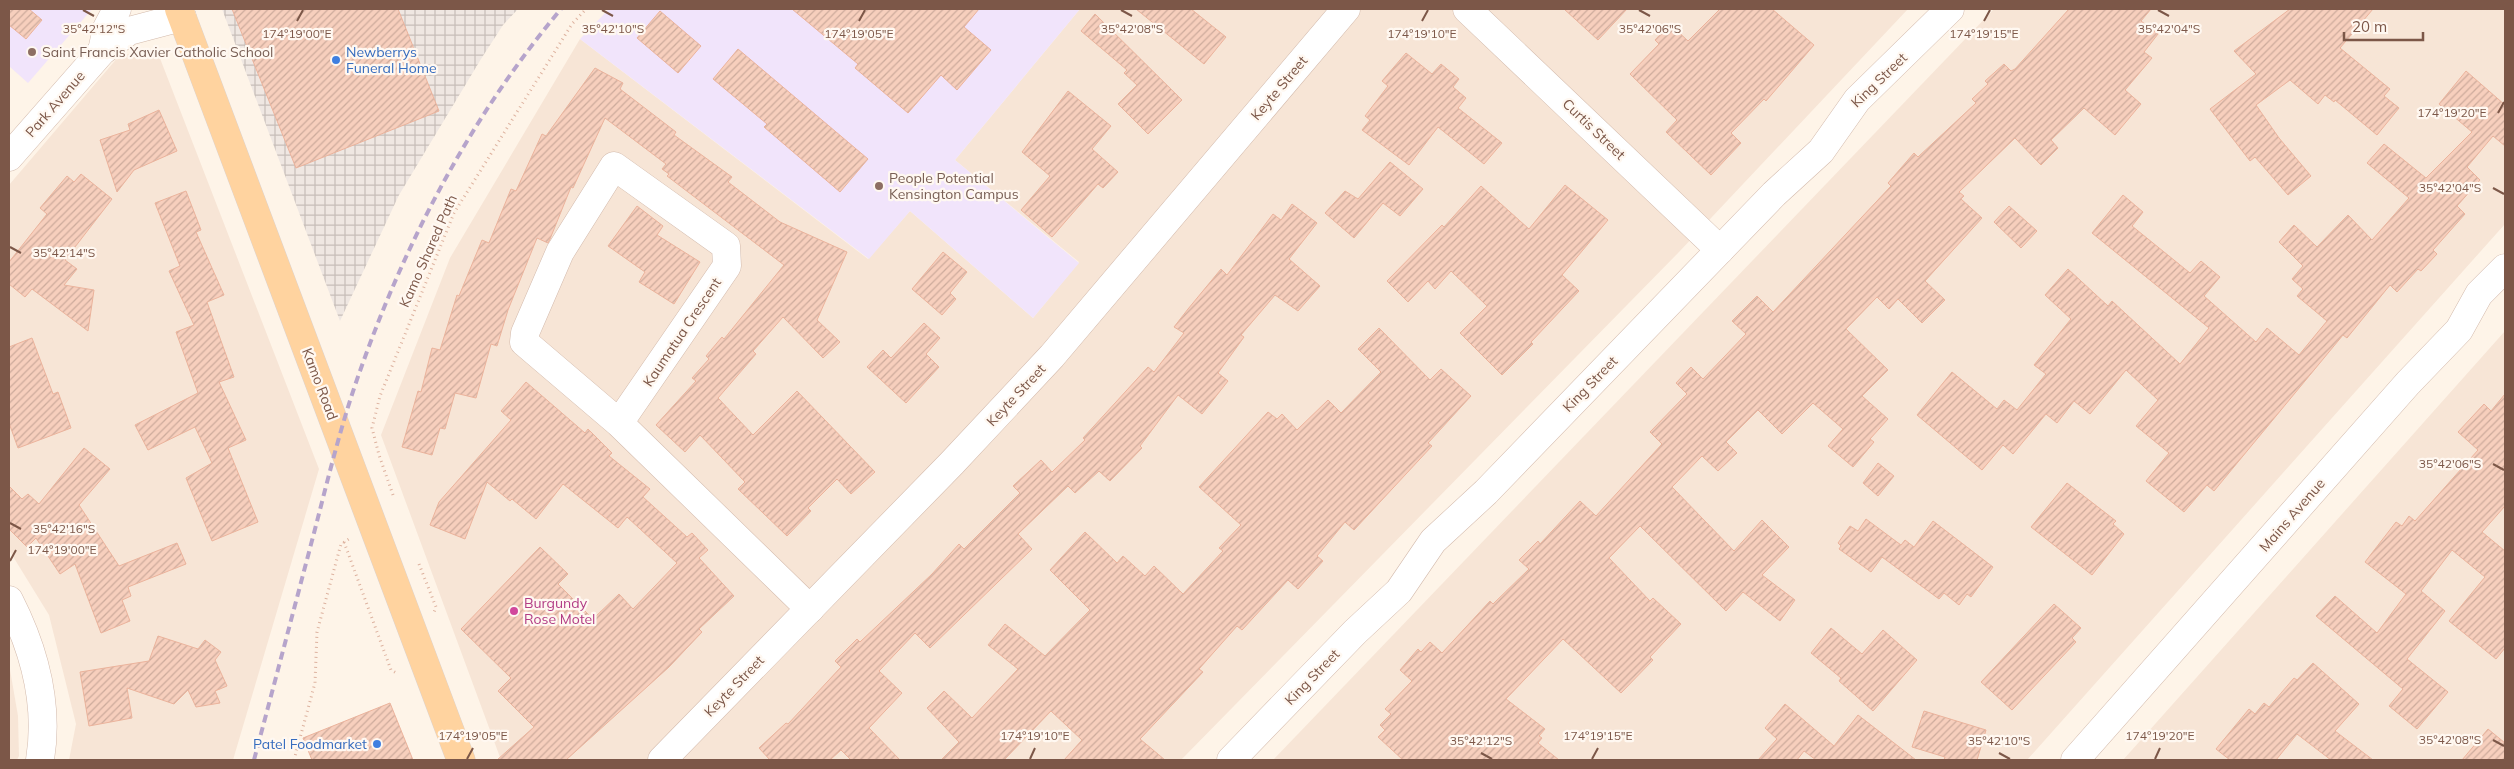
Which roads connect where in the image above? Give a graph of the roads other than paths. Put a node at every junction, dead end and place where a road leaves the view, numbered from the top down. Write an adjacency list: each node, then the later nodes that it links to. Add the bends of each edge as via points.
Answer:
1 (117, 9): 6 (street, Park Avenue, via 107,28)
2 (1346, 9): 12 (street, Keyte Street, via 1052,356)
3 (1467, 9): 8 (street, Curtis Street)
4 (1950, 9): 8 (street, King Street, via 1857,100 1820,151)
5 (180, 13): 6 (street, Park Avenue, via 129,31); 14 (main road, Kamo Road)
6 (102, 51): 7 (street, Park Avenue)
7 (9, 157)
8 (1720, 250): 16 (street, King Street, via 1486,492 1433,541 1399,592 1355,632)
9 (2505, 268): 17 (street, Mains Avenue, via 2479,294 2459,330 2408,383)
10 (619, 423): 10 (street, Kaumatua Crescent, via 727,266 726,246 614,166 560,252 524,342); 12 (street, Kaumatua Crescent)
11 (9, 600): 13 (street, via 29,642 38,679)
12 (810, 609): 15 (street, Keyte Street)
13 (40, 760)
14 (461, 760)
15 (662, 760)
16 (1231, 760)
17 (2075, 760)

